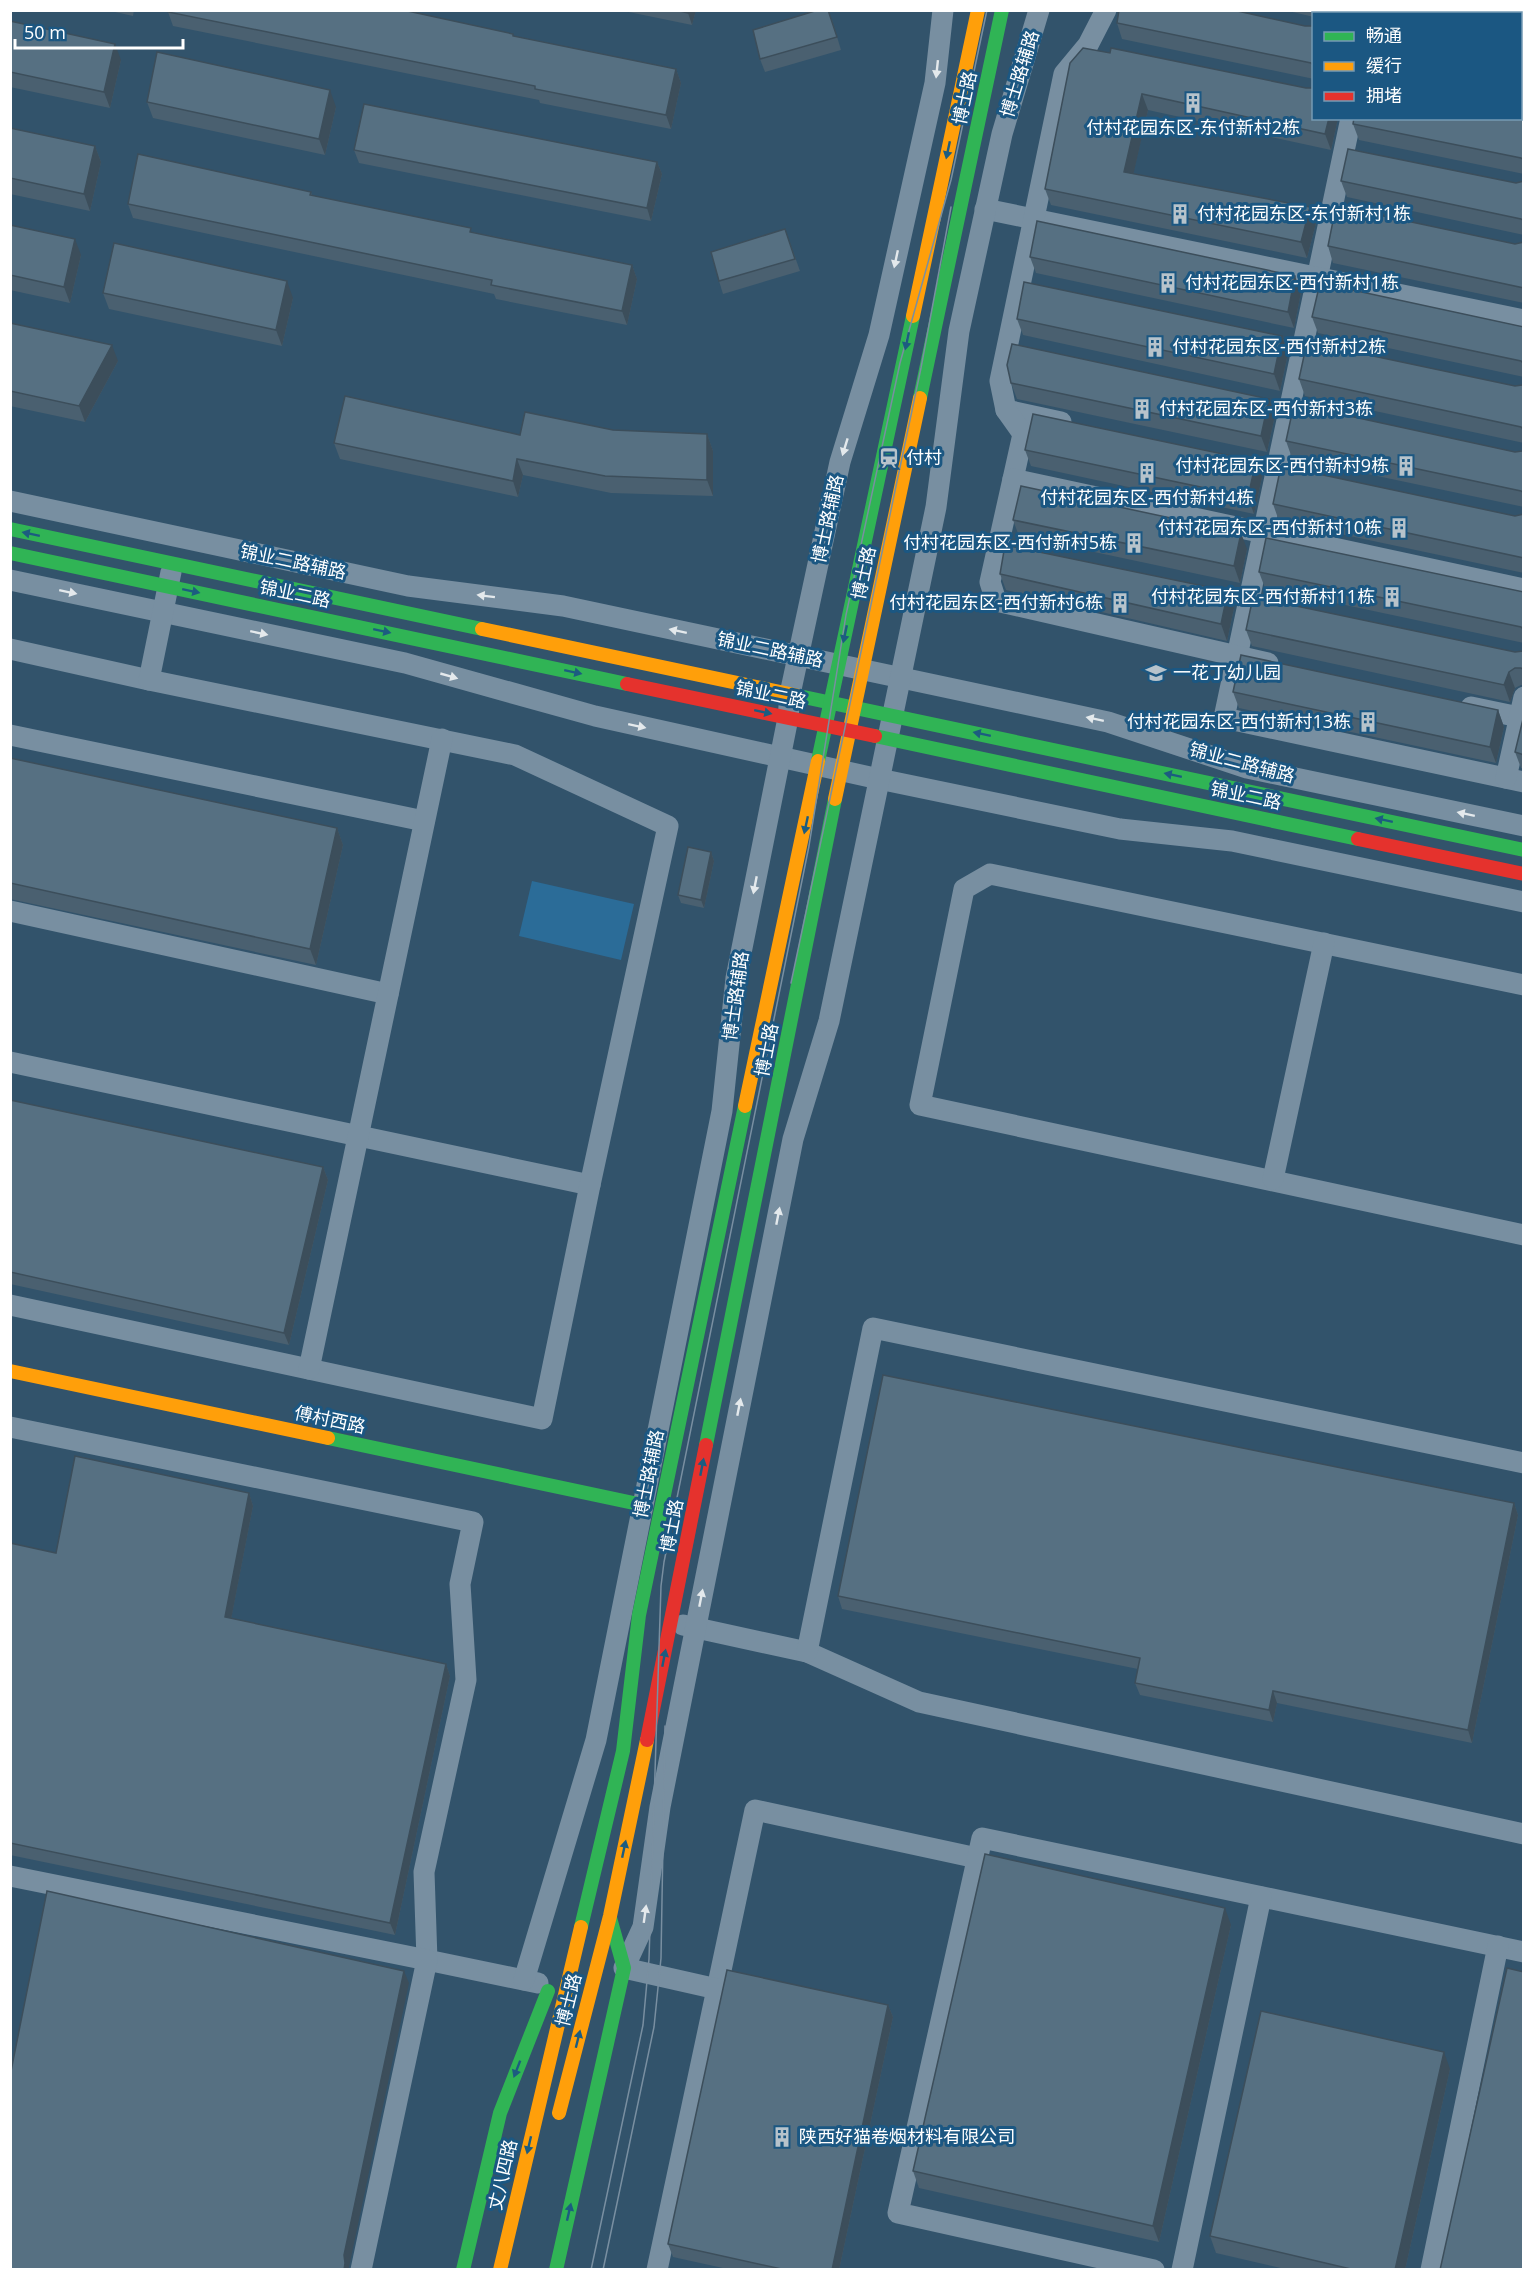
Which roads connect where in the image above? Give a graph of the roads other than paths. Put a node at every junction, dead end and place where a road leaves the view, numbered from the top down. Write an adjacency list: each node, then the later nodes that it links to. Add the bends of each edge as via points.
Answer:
1 (943, 10): 48 (street, 博士路辅路, one-way to 48, via 935,83 879,335 840,462)
2 (978, 10): 50 (main road, 博士路, one-way to 50)
3 (1002, 10): 52 (main road, 博士路)
4 (1039, 10): 12 (street, 博士路辅路, via 1002,134)
5 (1106, 10): 6 (street)
6 (1089, 45): 7 (street); 14 (street, via 1064,74)
7 (1111, 49)
8 (1351, 120): 9 (street)
9 (1344, 150): 10 (street); 11 (street)
10 (1367, 155)
11 (1332, 207): 13 (street); 15 (street)
12 (985, 209): 14 (street); 53 (street, 博士路辅路, via 959,331 936,507)
13 (1355, 212)
14 (1033, 219): 15 (street); 16 (street)
15 (1317, 277): 18 (street); 20 (street)
16 (1021, 283): 17 (street); 21 (street)
17 (1043, 288)
18 (1524, 320)
19 (1280, 338): 20 (street)
20 (1303, 343): 22 (street); 25 (street)
21 (1008, 345): 23 (street); 26 (street, via 1000,381)
22 (1326, 348)
23 (1030, 350)
24 (1267, 401): 25 (street)
25 (1290, 406): 27 (street); 30 (street)
26 (1006, 410): 28 (street); 32 (street, via 1023,434)
27 (1313, 411)
28 (1085, 427)
29 (1254, 464): 30 (street)
30 (1277, 469): 31 (street); 35 (street)
31 (1299, 474)
32 (1013, 479): 35 (street); 36 (street)
33 (10, 501): 48 (street, 锦业二路辅路, one-way to 33, via 563,606 408,586)
34 (10, 530): 39 (main road, 锦业二路, one-way to 34)
35 (1262, 533): 42 (street); 44 (street)
36 (999, 545): 37 (street); 49 (street, via 990,582 996,601)
37 (1022, 550)
38 (10, 553): 41 (main road, 锦业二路)
39 (173, 564): 41 (street); 55 (main road, 锦业二路)
40 (10, 580): 46 (street, one-way to 46)
41 (168, 586): 46 (street); 61 (main road, 锦业二路, one-way to 61)
42 (1524, 589)
43 (1227, 593): 44 (street)
44 (1250, 598): 45 (street); 49 (street)
45 (1272, 603)
46 (163, 612): 54 (street); 67 (street, one-way to 67, via 405,663 595,716)
47 (10, 649): 54 (street)
48 (798, 656): 50 (street, 锦业二路辅路); 55 (street, 博士路辅路)
49 (1238, 656): 51 (street); 71 (street, via 1224,718)
50 (838, 665): 52 (street, 锦业二路辅路); 56 (main road, 博士路)
51 (1283, 666)
52 (862, 670): 53 (street, 锦业二路辅路); 58 (main road, 博士路)
53 (900, 677): 60 (street, 博士路辅路); 73 (street, 锦业二路辅路, one-way to 53, via 1247,768 1108,722)
54 (149, 680): 65 (street)
55 (790, 694): 56 (main road, 锦业二路); 61 (street, 博士路辅路)
56 (830, 702): 58 (main road, 锦业二路); 62 (main road, 博士路)
57 (1452, 703): 59 (street)
58 (854, 706): 60 (main road, 锦业二路); 63 (main road, 博士路)
59 (1522, 711): 71 (street)
60 (892, 715): 66 (street, 博士路辅路); 74 (main road, 锦业二路, one-way to 60)
61 (788, 718): 62 (main road, 锦业二路); 67 (street, 博士路辅路)
62 (826, 726): 63 (main road, 锦业二路); 68 (main road, 博士路)
63 (849, 730): 66 (main road, 锦业二路); 69 (main road, 博士路)
64 (10, 735): 72 (street)
65 (442, 739): 72 (street); 84 (street, via 515,755 668,826)
66 (887, 739): 70 (street, 博士路辅路); 75 (main road, 锦业二路)
67 (781, 757): 68 (street); 91 (street, 博士路辅路, one-way to 91, via 736,978 722,1111)
68 (818, 765): 69 (street); 100 (main road, 博士路, one-way to 100, via 639,1615 622,1751)
69 (841, 770): 70 (street); 92 (main road, 博士路, one-way to 69)
70 (879, 779): 76 (street, via 1120,829 1232,841); 93 (street, 博士路辅路, one-way to 70, via 793,1139 829,1020)
71 (1515, 780)
72 (424, 821): 80 (street)
73 (1524, 826)
74 (1524, 850)
75 (1524, 874)
76 (1524, 903)
77 (10, 910): 80 (street)
78 (1324, 943): 79 (street); 83 (street); 83 (street, via 990,874 964,889 920,1105)
79 (1524, 985)
80 (388, 994): 82 (street)
81 (10, 1062): 82 (street)
82 (358, 1136): 84 (street); 87 (street)
83 (1273, 1179): 85 (street)
84 (590, 1185): 87 (street, via 542,1419)
85 (1524, 1235)
86 (10, 1305): 87 (street)
87 (309, 1369)
88 (10, 1371): 91 (main road, 傅村西路)
89 (10, 1427): 103 (street, via 473,1522 460,1584 466,1680 424,1872)
90 (1524, 1463): 94 (street, via 873,1328)
91 (643, 1505): 105 (street, 博士路辅路, via 596,1740)
92 (671, 1623): 93 (street); 99 (main road, 博士路, one-way to 92)
93 (695, 1627): 94 (street); 104 (street, 博士路辅路, one-way to 93, via 643,1927 660,1807)
94 (807, 1652): 95 (street, via 919,1702)
95 (1524, 1834)
96 (977, 1858): 98 (street, via 982,1838); 107 (street, via 756,1810); 115 (street, via 898,2212)
97 (10, 1876): 103 (street)
98 (1261, 1897): 101 (street); 116 (street)
99 (610, 1916): 104 (main road); 109 (main road, 博士路, one-way to 99)
100 (582, 1919): 106 (main road); 108 (main road, 博士路)
101 (1498, 1946): 102 (street); 117 (street)
102 (1524, 1952)
103 (427, 1960): 105 (street); 110 (street)
104 (624, 1968): 107 (street); 113 (main road, one-way to 104)
105 (524, 1980): 106 (street)
106 (550, 1986): 111 (main road, one-way to 111, via 500,2113)
107 (717, 1989): 114 (street)
108 (542, 2088): 112 (main road, 丈八四路, one-way to 112)
109 (555, 2130)
110 (362, 2270)
111 (463, 2270)
112 (500, 2270)
113 (556, 2270)
114 (657, 2270)
115 (1154, 2270)
116 (1182, 2270)
117 (1431, 2270)

